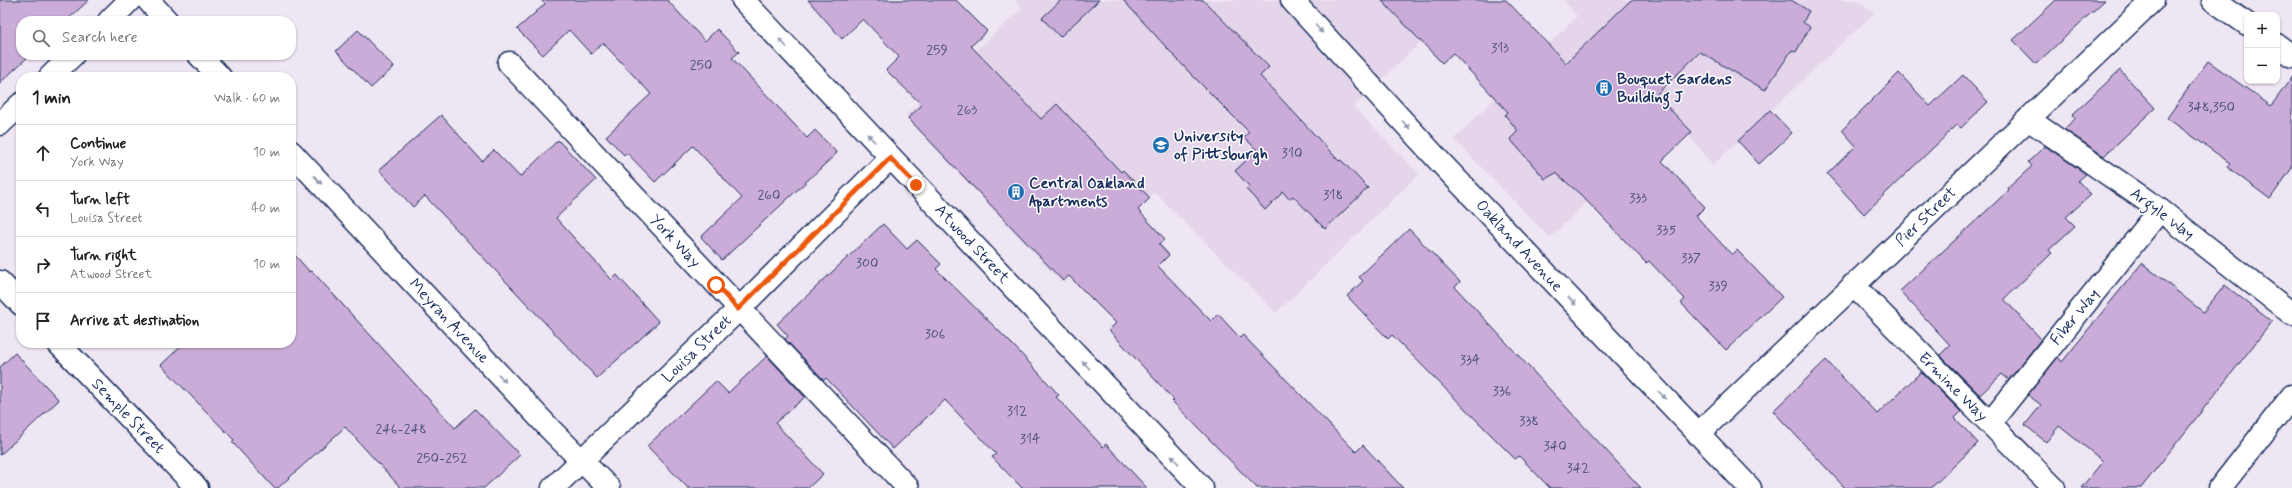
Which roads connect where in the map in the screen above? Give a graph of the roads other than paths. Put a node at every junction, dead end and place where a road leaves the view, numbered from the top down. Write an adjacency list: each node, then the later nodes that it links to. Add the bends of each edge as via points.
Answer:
1 (130, 0): 7 (street)
2 (743, 0): 21 (street, Atwood Street, one-way to 2)
3 (1292, 0): 31 (street, Oakland Avenue, one-way to 31, via 1442,164)
4 (2153, 0): 18 (street, Pier Street)
5 (2213, 0): 9 (street)
6 (152, 2): 8 (street)
7 (114, 16)
8 (163, 16)
9 (2244, 22)
10 (2280, 47): 11 (street)
11 (2292, 56)
12 (68, 60): 15 (street)
13 (204, 60): 16 (street)
14 (509, 63): 26 (street, York Way)
15 (55, 72)
16 (215, 72)
17 (16, 109): 19 (street)
18 (2028, 119): 22 (street, Argyle Way); 24 (street, Pier Street)
19 (0, 124)
20 (296, 157): 32 (street, Meyran Avenue, one-way to 32)
21 (890, 158): 26 (street, Louisa Street); 37 (street, Atwood Street, one-way to 21)
22 (2160, 210): 27 (street, Argyle Way); 30 (street, Fiber Way)
23 (0, 282): 25 (street)
24 (1852, 285): 30 (street, Ermine Way); 31 (street, Pier Street)
25 (16, 299)
26 (738, 309): 32 (street, Louisa Street); 36 (street, York Way)
27 (2292, 314)
28 (63, 348): 33 (street, Semple Street)
29 (2292, 396): 40 (street)
30 (1990, 423): 39 (street, Ermine Way)
31 (1698, 434): 38 (street, Oakland Avenue)
32 (582, 460): 34 (street, Louisa Street); 35 (street, Meyran Avenue)
33 (197, 488)
34 (553, 488)
35 (609, 488)
36 (908, 488)
37 (1202, 488)
38 (1750, 488)
39 (2054, 488)
40 (2220, 488)

